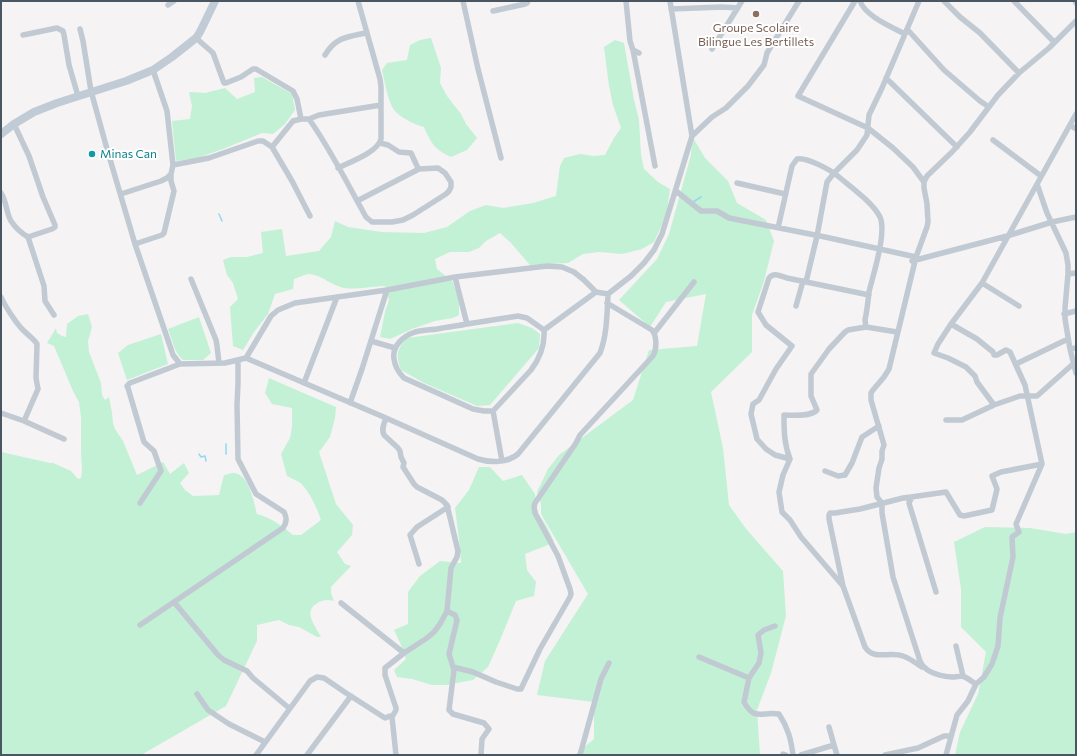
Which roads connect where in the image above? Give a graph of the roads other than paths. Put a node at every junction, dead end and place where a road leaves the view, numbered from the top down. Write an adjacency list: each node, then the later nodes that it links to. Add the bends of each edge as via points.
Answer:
1 (174, 1): 15 (street)
2 (215, 1): 24 (main road)
3 (358, 1): 22 (street)
4 (463, 1): 48 (street)
5 (528, 1): 18 (street, via 525,4)
6 (626, 1): 50 (street, via 630,41 636,51)
7 (670, 1): 17 (street)
8 (742, 1): 16 (street)
9 (798, 1): 43 (street, via 767,53 764,65 748,86)
10 (855, 1): 40 (street, via 798,96)
11 (860, 1): 21 (street, via 864,9 879,20)
12 (919, 1): 21 (street)
13 (944, 1): 29 (street)
14 (1014, 1): 25 (street)
15 (168, 5)
16 (738, 8): 17 (street); 26 (street)
17 (671, 9): 43 (street)
18 (493, 11)
19 (1076, 20): 25 (street)
20 (80, 29): 31 (street)
21 (906, 31): 30 (street); 34 (street, via 944,70)
22 (366, 33): 27 (street, via 342,39 331,45); 33 (street, via 380,79)
23 (23, 35): 32 (street, via 57,28 63,31)
24 (196, 38): 28 (main road); 36 (street, via 213,53 224,83 256,69 293,91)
25 (1054, 42): 29 (street)
26 (712, 49)
27 (325, 55)
28 (153, 70): 31 (main road); 49 (street, via 167,112)
29 (1019, 73): 34 (street)
30 (886, 78): 40 (street, via 869,115); 47 (street)
31 (91, 92): 32 (main road); 61 (street)
32 (78, 96): 38 (main road, via 34,112)
33 (381, 105): 37 (street, via 319,115); 45 (street)
34 (989, 107): 47 (street)
35 (1076, 114): 39 (street)
36 (301, 119): 37 (street); 46 (street, via 293,121)
37 (309, 119): 51 (street)
38 (14, 124): 42 (main road); 70 (street, via 55,225 52,229)
39 (1070, 125): 41 (street); 55 (street)
40 (868, 128): 53 (street, via 867,135 857,150); 56 (street, via 903,157)
41 (1076, 129)
42 (1, 134)
43 (692, 136): 59 (street)
44 (993, 140): 55 (street)
45 (380, 143): 51 (street, via 363,156); 52 (street, via 399,152 411,153)
46 (272, 147): 49 (street, via 258,140 209,158); 64 (street)
47 (957, 147): 56 (street)
48 (501, 158)
49 (173, 165): 54 (street)
50 (655, 166)
51 (338, 168): 63 (street)
52 (419, 168): 63 (street); 63 (street, via 442,170 451,182 451,187 449,192 413,215 392,222 372,222 366,218)
53 (834, 173): 62 (street, via 797,159 792,166); 68 (street, via 826,185); 72 (street, via 878,213 882,228)
54 (171, 174): 61 (street, via 161,181); 71 (street, via 174,191 164,234)
55 (1041, 176): 58 (street)
56 (924, 182): 73 (street, via 928,222)
57 (737, 183): 62 (street)
58 (1037, 184): 66 (street); 69 (street)
59 (676, 191): 67 (street, via 701,211 717,211 729,218); 83 (street, via 654,250 631,276)
60 (1, 193): 70 (street, via 10,220)
61 (121, 194): 71 (street)
62 (785, 194): 67 (street)
63 (356, 201)
64 (310, 216)
65 (1076, 217): 66 (street)
66 (1052, 222): 69 (street); 75 (street, via 1066,253)
67 (778, 228): 68 (street)
68 (817, 236): 72 (street); 78 (street)
69 (1007, 236): 73 (street); 80 (street)
70 (28, 237): 92 (street, via 44,286 45,301)
71 (135, 244): 105 (street, via 171,349)
72 (879, 250): 73 (street); 84 (street)
73 (914, 259): 98 (street)
74 (1076, 273): 75 (street)
75 (1068, 274): 91 (street)
76 (456, 277): 81 (street); 82 (street, via 547,266 562,267 574,272); 93 (street)
77 (191, 279): 106 (street, via 216,340)
78 (804, 281): 84 (street); 88 (street); 121 (street, via 771,276 758,312 766,325 792,346 759,400 753,404 752,414 758,438 766,449 775,455)
79 (694, 282): 97 (street)
80 (982, 283): 89 (street); 94 (street)
81 (387, 290): 86 (street); 100 (street)
82 (596, 292): 83 (street); 96 (street)
83 (608, 294): 87 (street)
84 (869, 294): 95 (street)
85 (1, 297): 118 (street, via 20,327 38,347 38,389)
86 (337, 297): 103 (street, via 294,303 278,310 271,316); 110 (street)
87 (608, 303): 97 (street); 122 (street, via 600,353 518,454)
88 (796, 306)
89 (1019, 306)
90 (1076, 311): 91 (street)
91 (1064, 314): 99 (street)
92 (54, 315)
93 (467, 324): 96 (street, via 518,316 527,318); 101 (street, via 415,332 406,336)
94 (951, 324): 107 (street, via 977,339 994,355 1008,350); 113 (street, via 934,353 966,367)
95 (866, 327): 98 (street); 121 (street, via 845,332 812,372 811,396 816,411 784,415 784,438)
96 (544, 330): 114 (street, via 545,340 537,363)
97 (654, 332): 141 (street, via 653,356 580,435 535,503 535,513 558,556 571,594 521,689)
98 (897, 332): 119 (street, via 888,369 871,393)
99 (1068, 339): 102 (street); 107 (street)
100 (371, 341): 101 (street); 112 (street)
101 (395, 348): 114 (street, via 395,364 398,373 404,378 473,409)
102 (1073, 349): 108 (street)
103 (246, 358): 104 (street); 110 (street)
104 (238, 360): 106 (street); 132 (street, via 238,459 256,494 284,512 287,521 283,528)
105 (180, 364): 106 (street); 126 (street, via 127,386 144,442 154,451 161,471)
106 (219, 364)
107 (1016, 364): 111 (street)
108 (1074, 364): 109 (street); 111 (street, via 1037,396)
109 (1076, 373)
110 (304, 383): 112 (street)
111 (1028, 396): 113 (street, via 1020,396); 123 (street)
112 (350, 402): 116 (street)
113 (994, 405): 117 (street, via 962,420)
114 (493, 411): 122 (street)
115 (1, 413): 118 (street)
116 (386, 418): 122 (street, via 486,462); 128 (street, via 383,432 400,450 404,462 402,467 417,487 442,500)
117 (946, 420)
118 (24, 421): 120 (street)
119 (879, 426): 124 (street, via 862,437 852,463 844,475 838,476); 127 (street, via 884,445 876,488 877,497)
120 (64, 439)
121 (790, 459): 130 (street, via 779,492 782,512)
122 (502, 461)
123 (1042, 464): 125 (street, via 992,476 997,489 992,510 960,515 946,492); 145 (street, via 1016,524 1019,532 1012,537 1013,557 1000,618 998,646 992,664)
124 (825, 471)
125 (911, 497): 127 (street); 131 (street, via 909,502)
126 (140, 503)
127 (882, 503): 130 (street, via 853,511 830,512); 142 (street, via 893,577)
128 (448, 507): 129 (street, via 417,527 410,535); 134 (street, via 458,551 451,568)
129 (419, 564)
130 (843, 586): 142 (street, via 867,650 875,655 904,656)
131 (936, 592)
132 (174, 602): 135 (street); 148 (street, via 218,655 247,671)
133 (341, 603): 138 (street)
134 (447, 611): 138 (street, via 434,632); 141 (street, via 454,614 457,620 449,654)
135 (140, 625)
136 (775, 626): 144 (street, via 758,635 761,653 759,663)
137 (956, 646): 143 (street)
138 (404, 653): 149 (street, via 384,672 396,708)
139 (699, 657): 144 (street)
140 (609, 663): 158 (street, via 601,679)
141 (453, 667): 157 (street, via 449,710 453,714 484,723 488,727 482,739)
142 (924, 668): 143 (street, via 937,674)
143 (963, 676): 145 (street)
144 (749, 678): 159 (street, via 744,702 748,710 763,715 778,714 788,731)
145 (976, 684): 151 (street, via 968,701 956,715)
146 (198, 694): 152 (street, via 208,710)
147 (351, 696): 148 (street, via 324,678 316,677); 149 (street, via 385,718); 155 (street)
148 (289, 708): 152 (street)
149 (392, 717): 156 (street)
150 (829, 727): 153 (street)
151 (951, 736): 162 (street); 163 (street)
152 (265, 742): 154 (street)
153 (834, 745): 160 (street); 161 (street)
154 (256, 755)
155 (307, 755)
156 (396, 755)
157 (481, 755)
158 (580, 755)
159 (793, 755)
160 (801, 755)
161 (837, 755)
162 (885, 755)
163 (946, 755)

